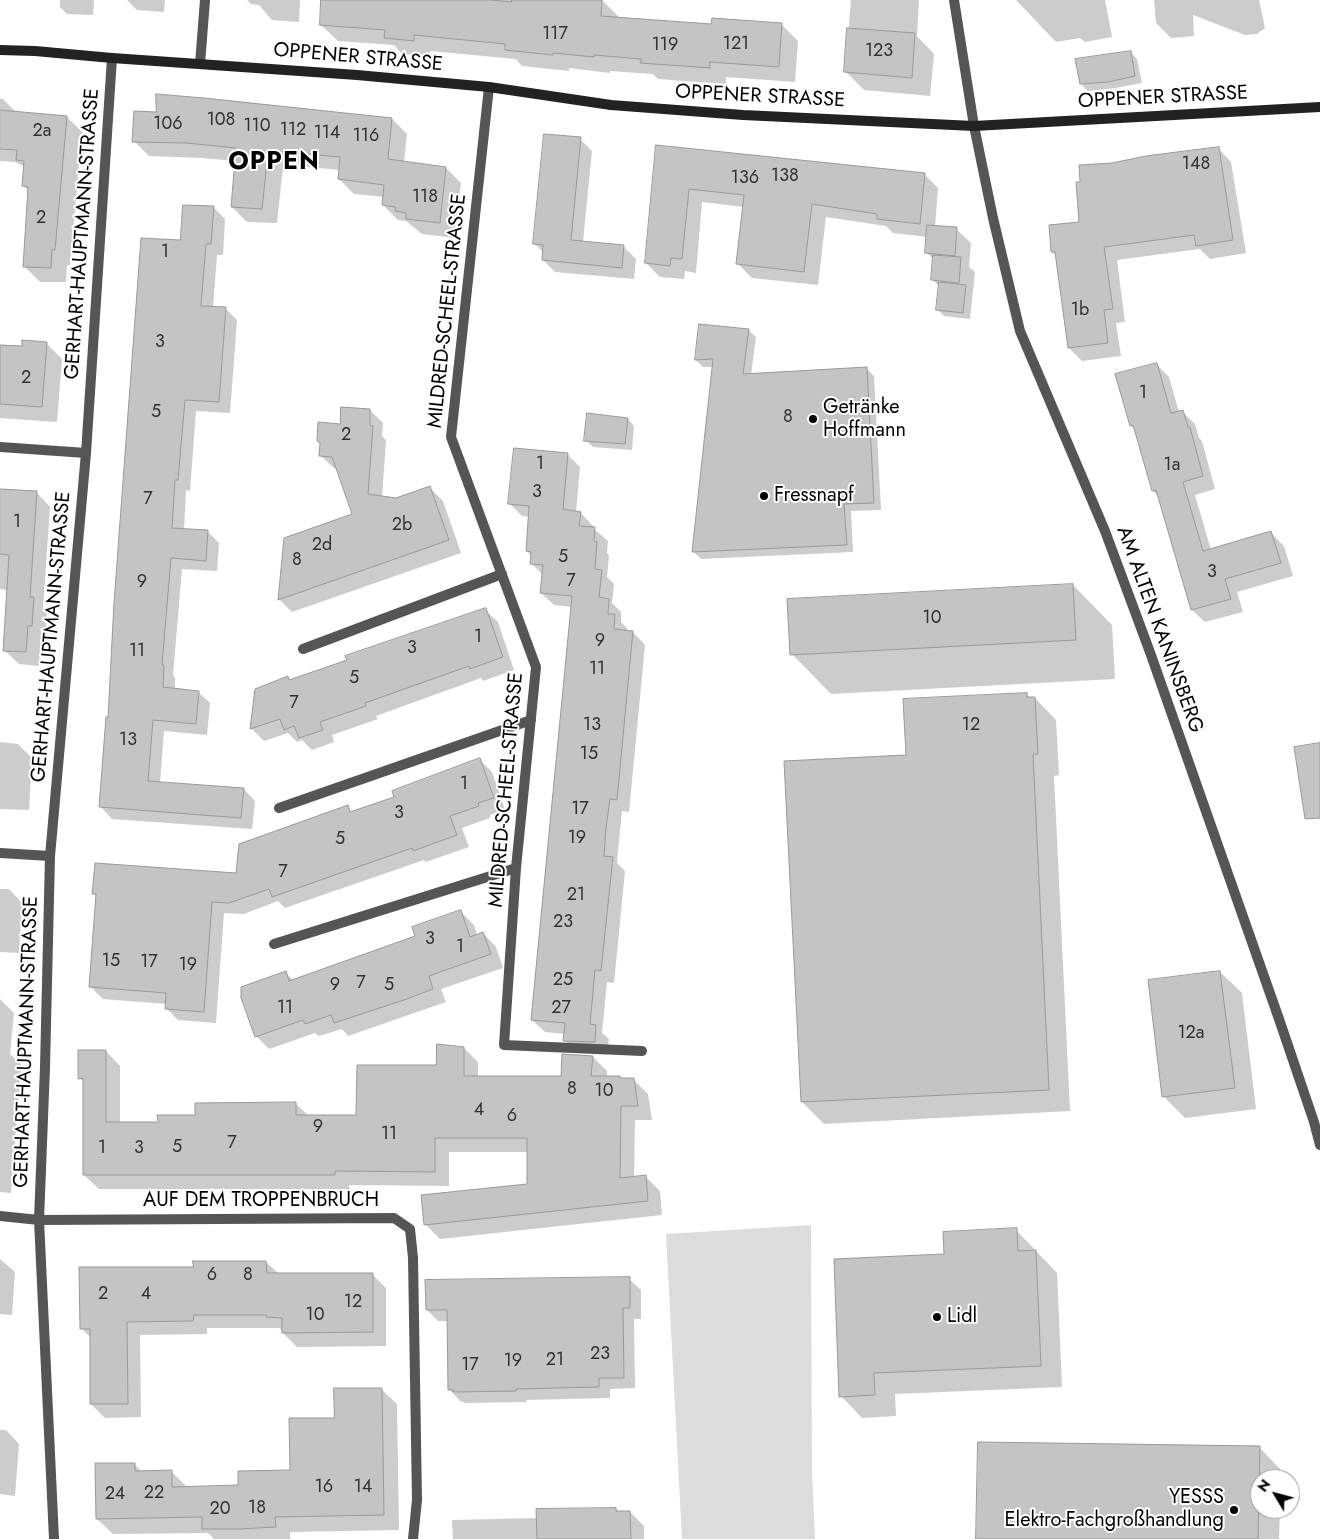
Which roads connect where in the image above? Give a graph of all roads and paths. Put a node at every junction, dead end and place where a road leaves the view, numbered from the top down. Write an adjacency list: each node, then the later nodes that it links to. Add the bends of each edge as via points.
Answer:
1 (205, 0): 5 (street)
2 (954, 0): 8 (street, AM ALTEN KANINSBERG)
3 (0, 50): 4 (street, OPPENER STRASSE)
4 (112, 58): 5 (street, OPPENER STRASSE); 10 (street, GERHART-HAUPTMANN-STRASSE)
5 (200, 64): 6 (street, OPPENER STRASSE)
6 (489, 87): 8 (street, OPPENER STRASSE, via 611,105); 11 (street, MILDRED-SCHEEL-STRASSE, via 451,438)
7 (1320, 106): 8 (street, OPPENER STRASSE)
8 (974, 126): 20 (street, AM ALTEN KANINSBERG, via 992,218 1020,331 1105,531 1279,1019)
9 (0, 447): 10 (street)
10 (86, 454): 16 (street, GERHART-HAUPTMANN-STRASSE)
11 (502, 574): 12 (street); 13 (street, MILDRED-SCHEEL-STRASSE, via 536,667)
12 (303, 648)
13 (531, 720): 14 (street); 17 (street, MILDRED-SCHEEL-STRASSE)
14 (279, 808)
15 (0, 853): 16 (street)
16 (50, 856): 22 (street, GERHART-HAUPTMANN-STRASSE)
17 (516, 868): 18 (street); 19 (street, MILDRED-SCHEEL-STRASSE, via 504,1045)
18 (274, 944)
19 (642, 1051)
20 (1320, 1145)
21 (0, 1216): 22 (street, GERHART-HAUPTMANN-STRASSE)
22 (39, 1220): 23 (street, GERHART-HAUPTMANN-STRASSE); 24 (street, AUF DEM TROPPENBRUCH, via 394,1218 410,1229 416,1500)
23 (54, 1539)
24 (413, 1539)

